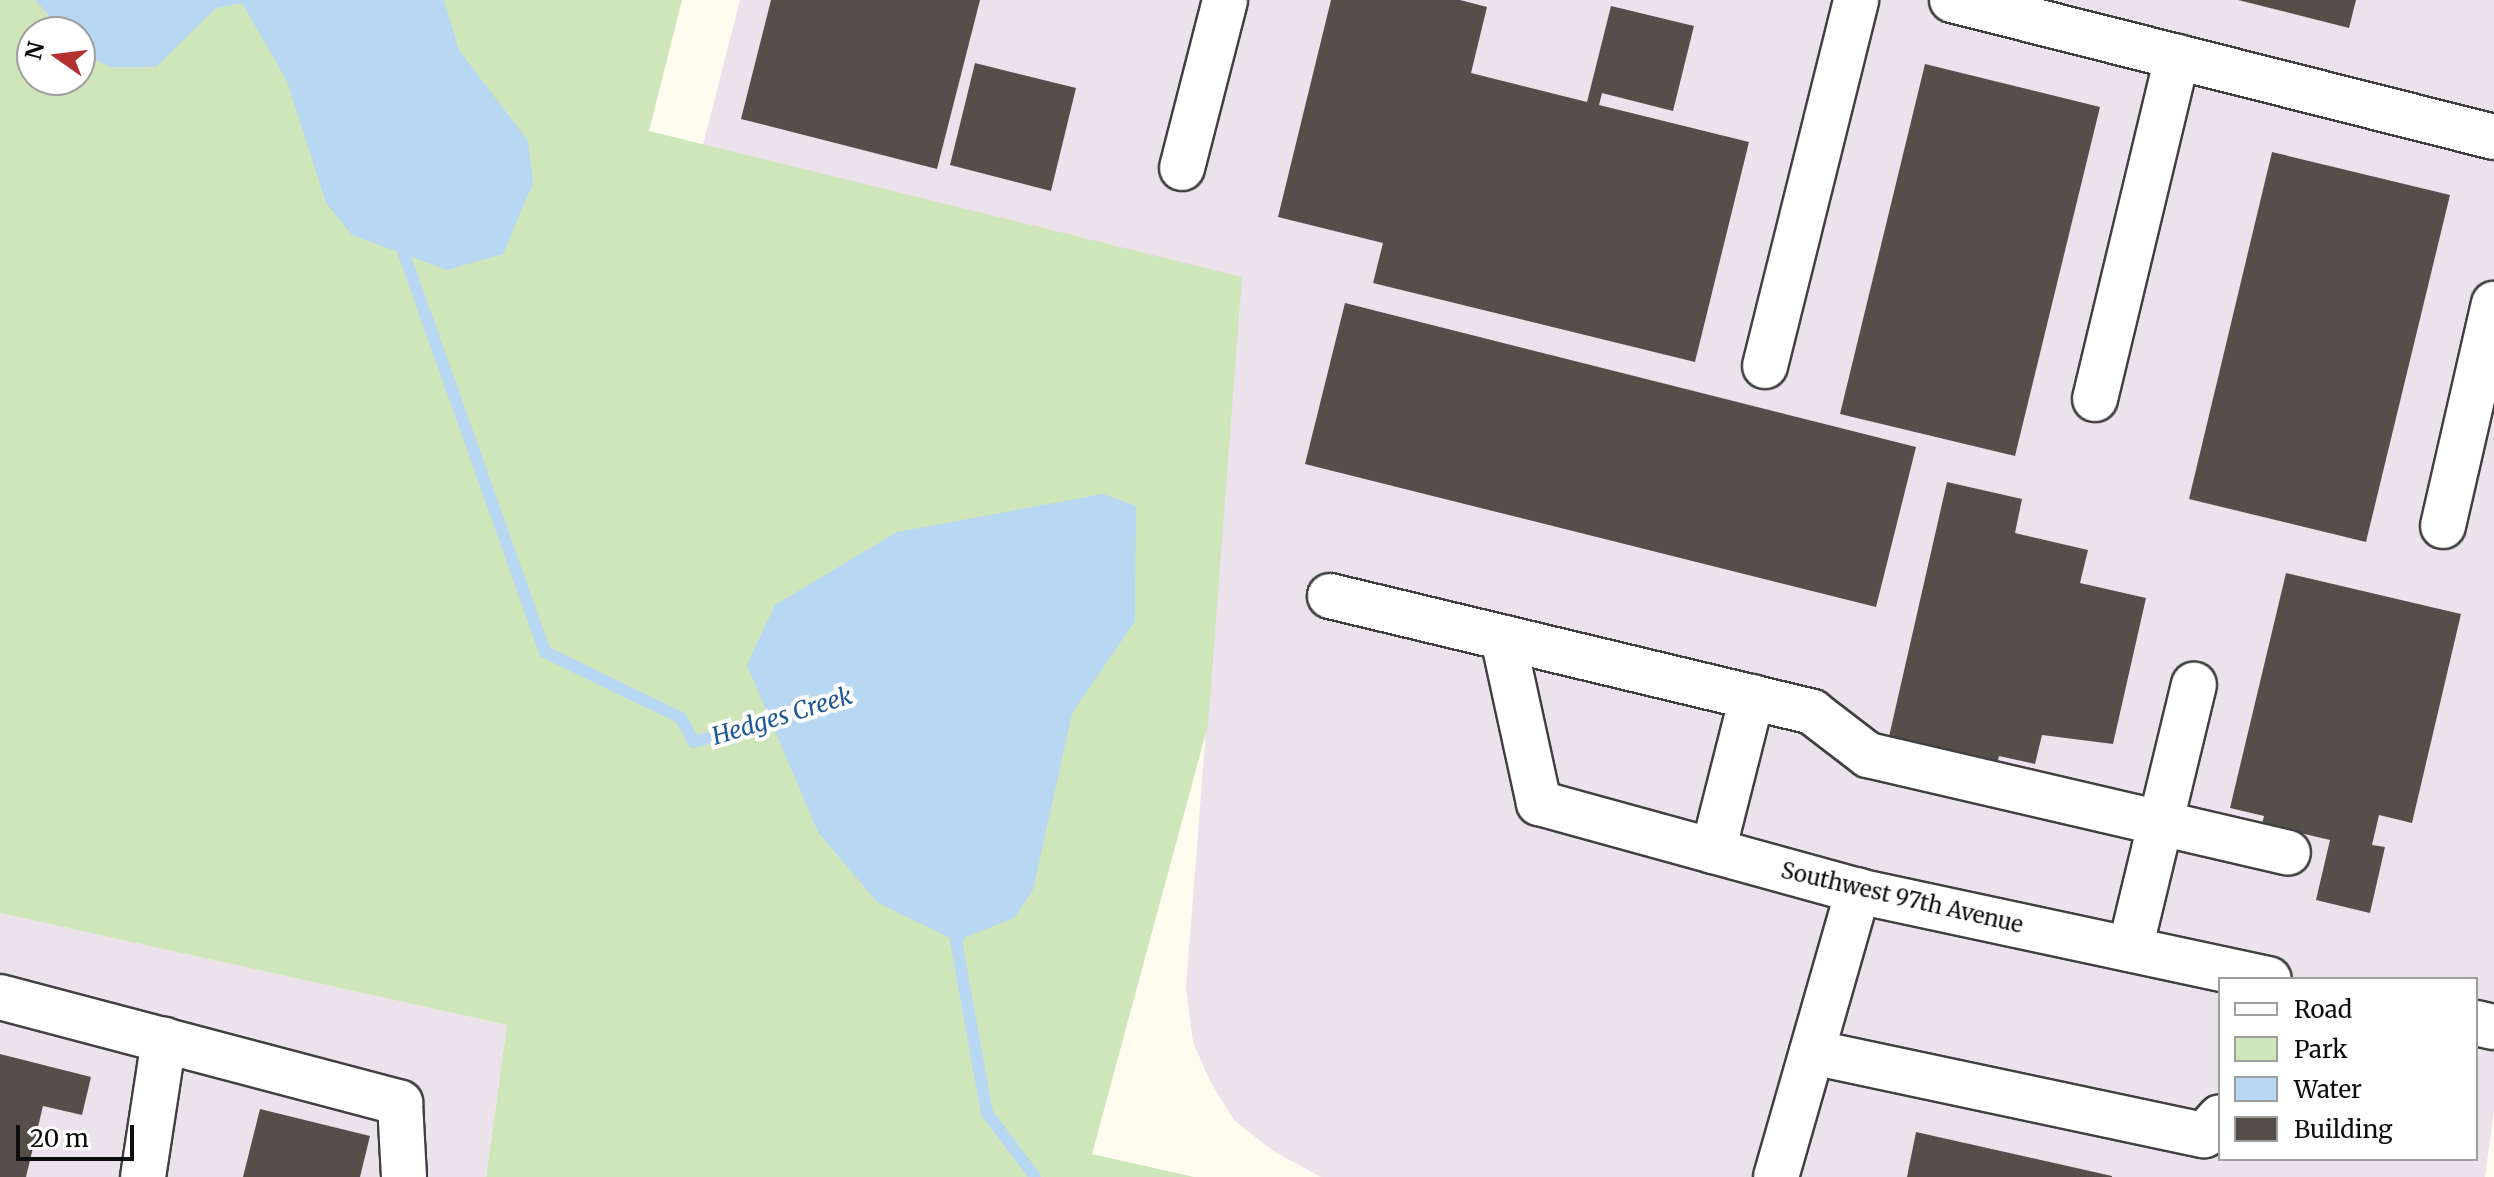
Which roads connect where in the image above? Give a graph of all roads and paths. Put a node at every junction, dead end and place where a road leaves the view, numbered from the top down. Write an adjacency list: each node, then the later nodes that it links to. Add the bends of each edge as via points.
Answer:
1 (1225, 0): 6 (street)
2 (1856, 0): 8 (street)
3 (1952, 0): 4 (street)
4 (2177, 57): 5 (street); 9 (street)
5 (2494, 137)
6 (1182, 168)
7 (2494, 304): 10 (street)
8 (1765, 366)
9 (2095, 399)
10 (2443, 526)
11 (1330, 596): 12 (street)
12 (1503, 638): 14 (street); 16 (street, Southwest 97th Avenue, via 1539,803)
13 (2194, 685): 15 (street)
14 (1752, 697): 15 (street, via 1812,712 1868,755); 16 (street)
15 (2160, 823): 17 (street); 19 (street)
16 (1713, 851): 18 (street, Southwest 97th Avenue)
17 (2288, 853)
18 (1858, 891): 19 (street, Southwest 97th Avenue); 23 (street)
19 (2130, 949): 20 (street, Southwest 97th Avenue)
20 (2254, 977)
21 (0, 997): 22 (street)
22 (164, 1040): 25 (street); 26 (street, via 400,1103)
23 (1812, 1052): 24 (street, via 2204,1135); 27 (street)
24 (2218, 1119)
25 (143, 1177)
26 (404, 1177)
27 (1776, 1177)

